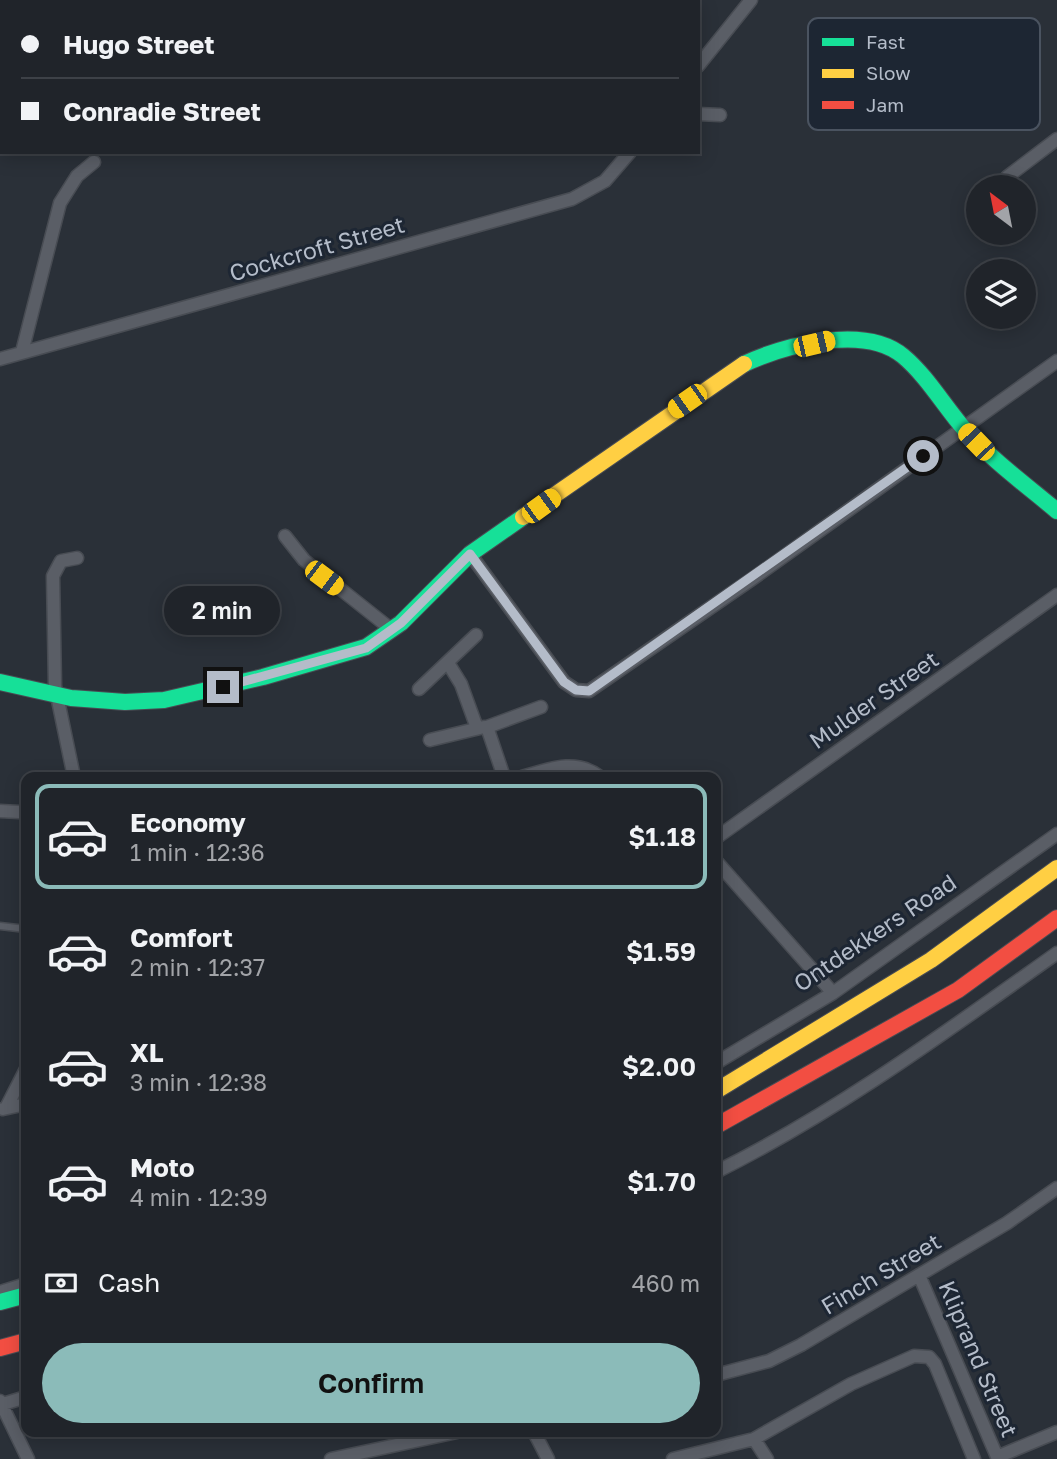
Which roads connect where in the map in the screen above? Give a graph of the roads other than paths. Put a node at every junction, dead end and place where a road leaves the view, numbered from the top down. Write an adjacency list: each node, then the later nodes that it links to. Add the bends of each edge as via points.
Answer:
1 (751, 0): 2 (street)
2 (700, 64)
3 (700, 114): 4 (street)
4 (720, 115)
5 (1057, 139): 8 (street)
6 (627, 154): 9 (street, Cockcroft Street, via 605,181 572,199)
7 (94, 162): 9 (street, via 77,176 60,203)
8 (1010, 175)
9 (22, 352): 10 (street, Cockcroft Street)
10 (0, 359)
11 (1057, 361): 12 (street)
12 (963, 428): 13 (street); 15 (street, via 912,362 892,346 866,337 848,337 778,353 727,375); 15 (street, via 598,686 583,692 564,682)
13 (1057, 511)
14 (285, 536): 18 (street, via 304,560)
15 (470, 554): 18 (street)
16 (77, 558): 23 (street, via 61,561 53,576)
17 (1057, 595): 33 (street, Mulder Street)
18 (392, 630): 23 (street, via 366,648 343,656 180,698 125,702)
19 (476, 635): 20 (street)
20 (448, 663): 22 (street); 25 (street)
21 (0, 681): 23 (street)
22 (419, 689)
23 (57, 695): 27 (street)
24 (541, 707): 25 (street)
25 (482, 727): 26 (street); 28 (street)
26 (430, 740)
27 (73, 772)
28 (502, 772)
29 (544, 772): 30 (street, via 571,766)
30 (591, 772)
31 (0, 811): 32 (street)
32 (19, 812)
33 (721, 834)
34 (1057, 834): 41 (street, Ontdekkers Road)
35 (721, 867): 41 (street)
36 (1057, 868): 44 (street, via 931,960)
37 (1057, 918): 47 (street, via 958,990)
38 (0, 926): 39 (lane)
39 (21, 928)
40 (1057, 953): 48 (street, via 903,1062)
41 (833, 993): 42 (street, Ontdekkers Road)
42 (721, 1060)
43 (21, 1078): 46 (street)
44 (721, 1088)
45 (21, 1105): 46 (street)
46 (3, 1109)
47 (721, 1123)
48 (721, 1169)
49 (1057, 1188): 50 (street, Finch Street)
50 (919, 1275): 57 (street, Finch Street, via 778,1356); 64 (street, Kliprand Street)
51 (21, 1286): 52 (street)
52 (0, 1292)
53 (21, 1296): 54 (street)
54 (0, 1302)
55 (21, 1343): 56 (street)
56 (0, 1349)
57 (721, 1373)
58 (21, 1398): 59 (street)
59 (1, 1403): 65 (street)
60 (1057, 1432): 64 (street)
61 (434, 1437): 66 (street)
62 (537, 1437): 67 (street)
63 (754, 1439): 68 (street); 69 (street); 70 (street, via 851,1384 914,1356 929,1357)
64 (997, 1458)
65 (28, 1459)
66 (331, 1459)
67 (548, 1459)
68 (673, 1459)
69 (767, 1459)
70 (974, 1459)

